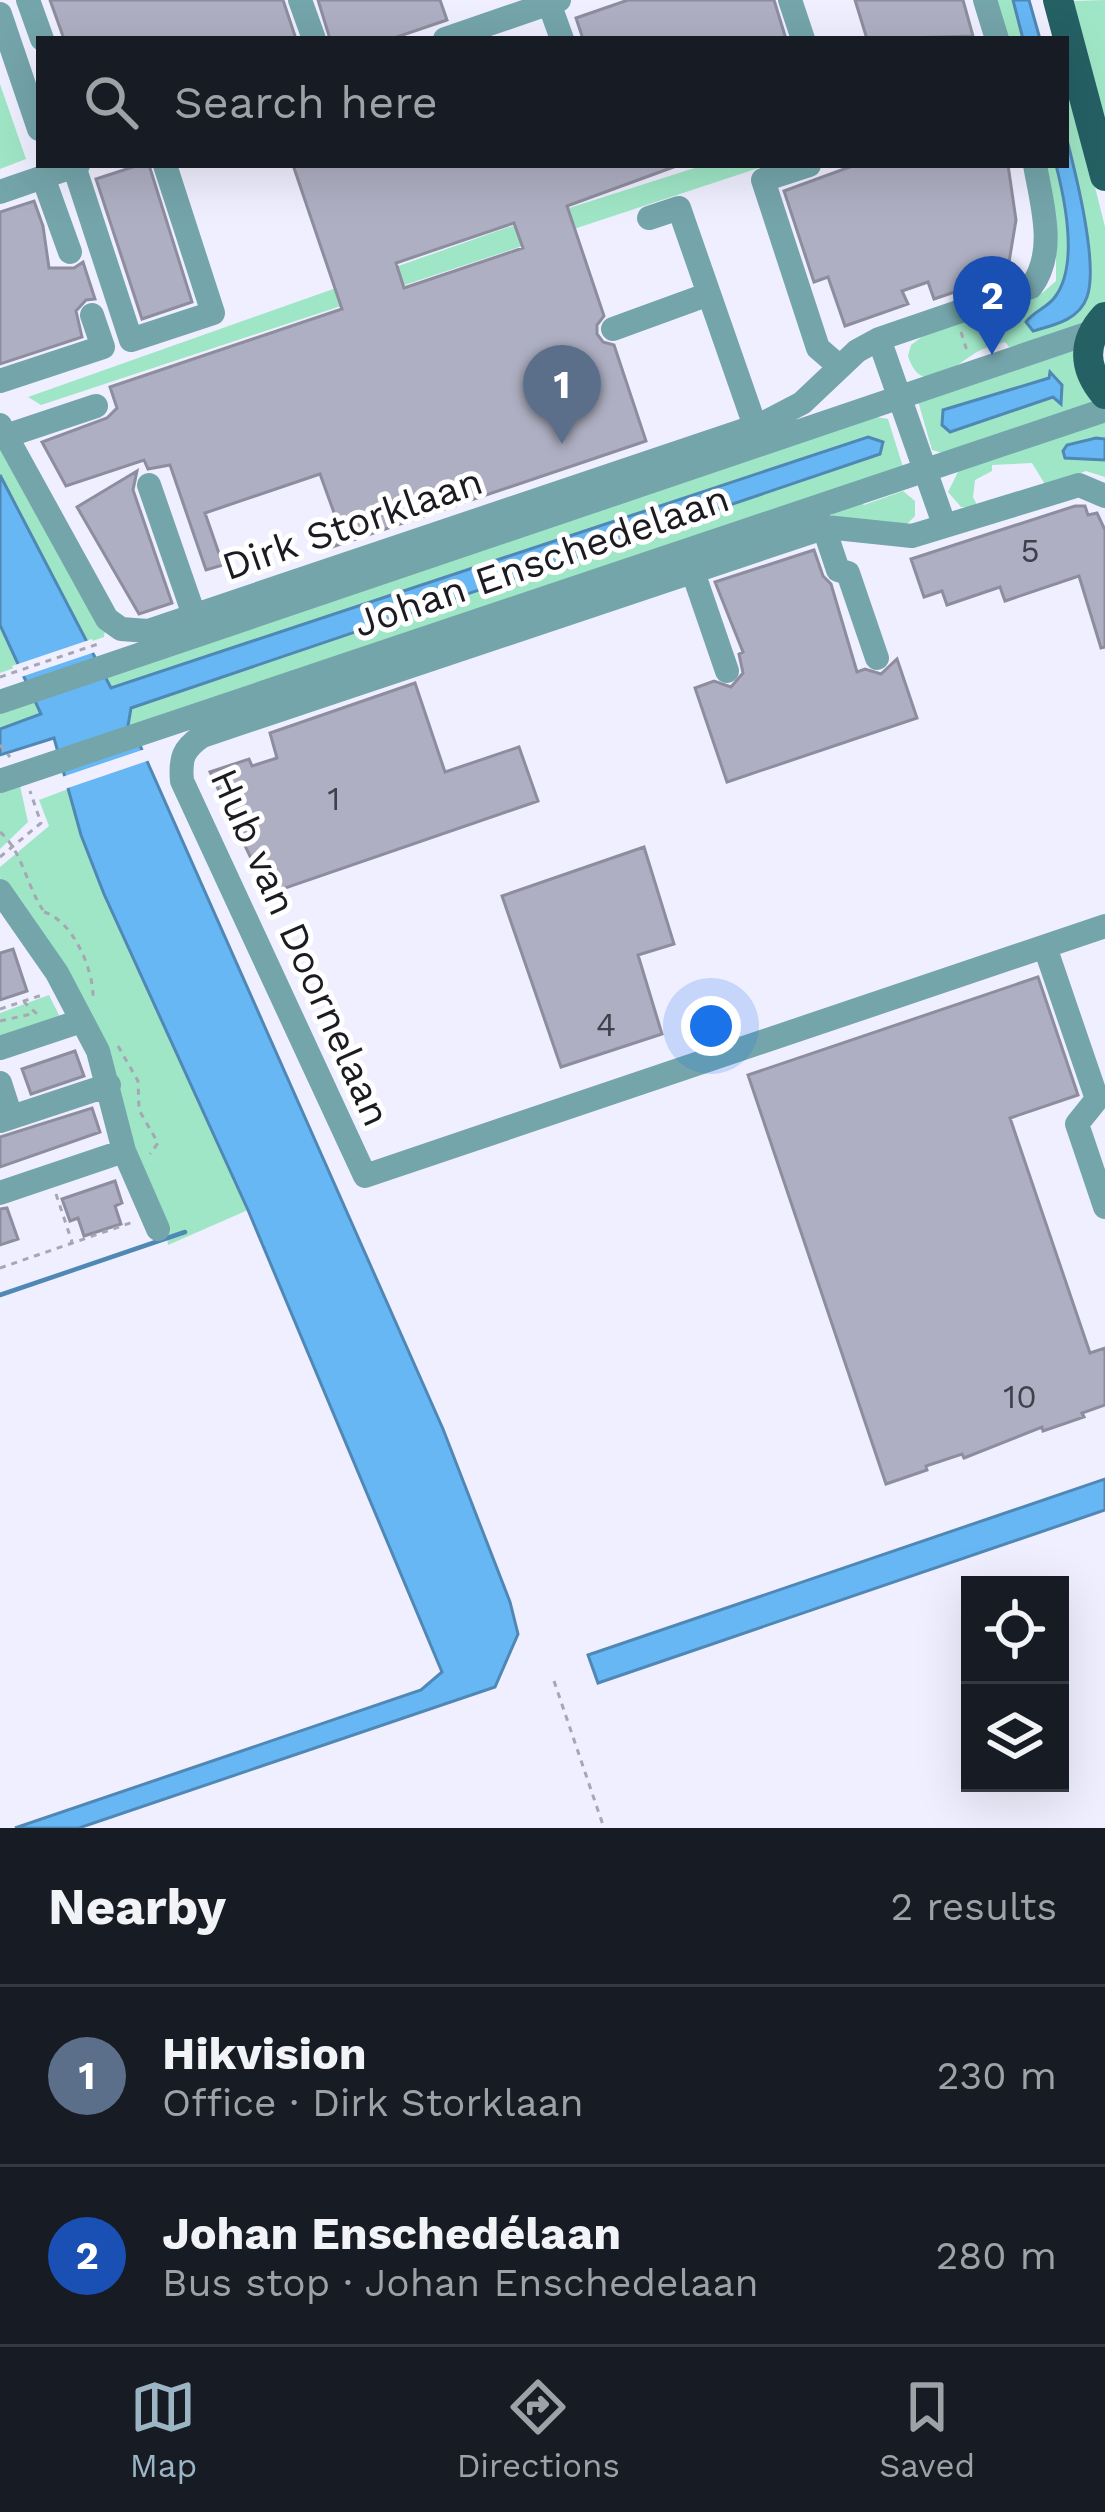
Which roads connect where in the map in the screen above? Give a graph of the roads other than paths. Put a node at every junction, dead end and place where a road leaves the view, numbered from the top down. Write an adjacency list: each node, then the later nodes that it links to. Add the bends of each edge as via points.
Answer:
1 (28, 0): 9 (street)
2 (300, 0): 10 (street)
3 (790, 0): 13 (street)
4 (985, 0): 14 (street)
5 (1058, 0): 15 (main road)
6 (554, 2): 7 (street); 12 (street)
7 (497, 10): 11 (street)
8 (0, 14): 17 (street)
9 (41, 36)
10 (313, 36)
11 (450, 36)
12 (561, 36)
13 (802, 36)
14 (996, 36)
15 (1068, 36)
16 (1069, 41): 22 (main road)
17 (36, 120)
18 (166, 168): 21 (street, via 213,313 131,340)
19 (800, 168): 31 (street, via 763,180 818,348)
20 (1035, 168): 30 (street, Dirk Storklaan, via 1047,231 1042,273 1030,287)
21 (60, 169): 23 (street); 25 (street)
22 (1105, 176)
23 (0, 192)
24 (650, 218): 26 (street, via 679,208)
25 (70, 252)
26 (709, 294): 29 (street); 37 (street)
27 (92, 315): 32 (street, via 103,347)
28 (1099, 325): 33 (main road, via 1087,360); 34 (street, Johan Enschedelaan)
29 (613, 329)
30 (879, 339): 31 (street, Dirk Storklaan); 34 (street)
31 (840, 367): 37 (street, Dirk Storklaan, via 802,403)
32 (0, 381)
33 (1105, 394)
34 (898, 397): 39 (street); 48 (street, Johan Enschedelaan)
35 (96, 406): 38 (street)
36 (1105, 410): 39 (street, Johan Enschedelaan)
37 (754, 426): 45 (street, Dirk Storklaan)
38 (3, 431): 45 (street, Dirk Storklaan, via 107,620 133,632)
39 (923, 470): 42 (street); 49 (street, Johan Enschedelaan)
40 (149, 485): 45 (street)
41 (1100, 493): 42 (street, via 1079,485)
42 (944, 524): 43 (street, via 912,536)
43 (824, 528): 44 (street); 46 (street)
44 (693, 572): 47 (street); 54 (street, Hub van Doornelaan, via 186,747 182,781 365,1176)
45 (194, 615)
46 (877, 658)
47 (727, 671)
48 (5, 688)
49 (22, 773)
50 (0, 891): 51 (street)
51 (36, 920): 53 (street); 55 (street)
52 (1105, 926): 54 (street)
53 (0, 939)
54 (1045, 946): 62 (street, via 1097,1099 1077,1124)
55 (81, 1021): 56 (street); 58 (street)
56 (0, 1048)
57 (0, 1083): 59 (street)
58 (109, 1084): 59 (street); 60 (street)
59 (6, 1119)
60 (124, 1151): 61 (street); 63 (street)
61 (0, 1193)
62 (1105, 1207)
63 (155, 1222)

